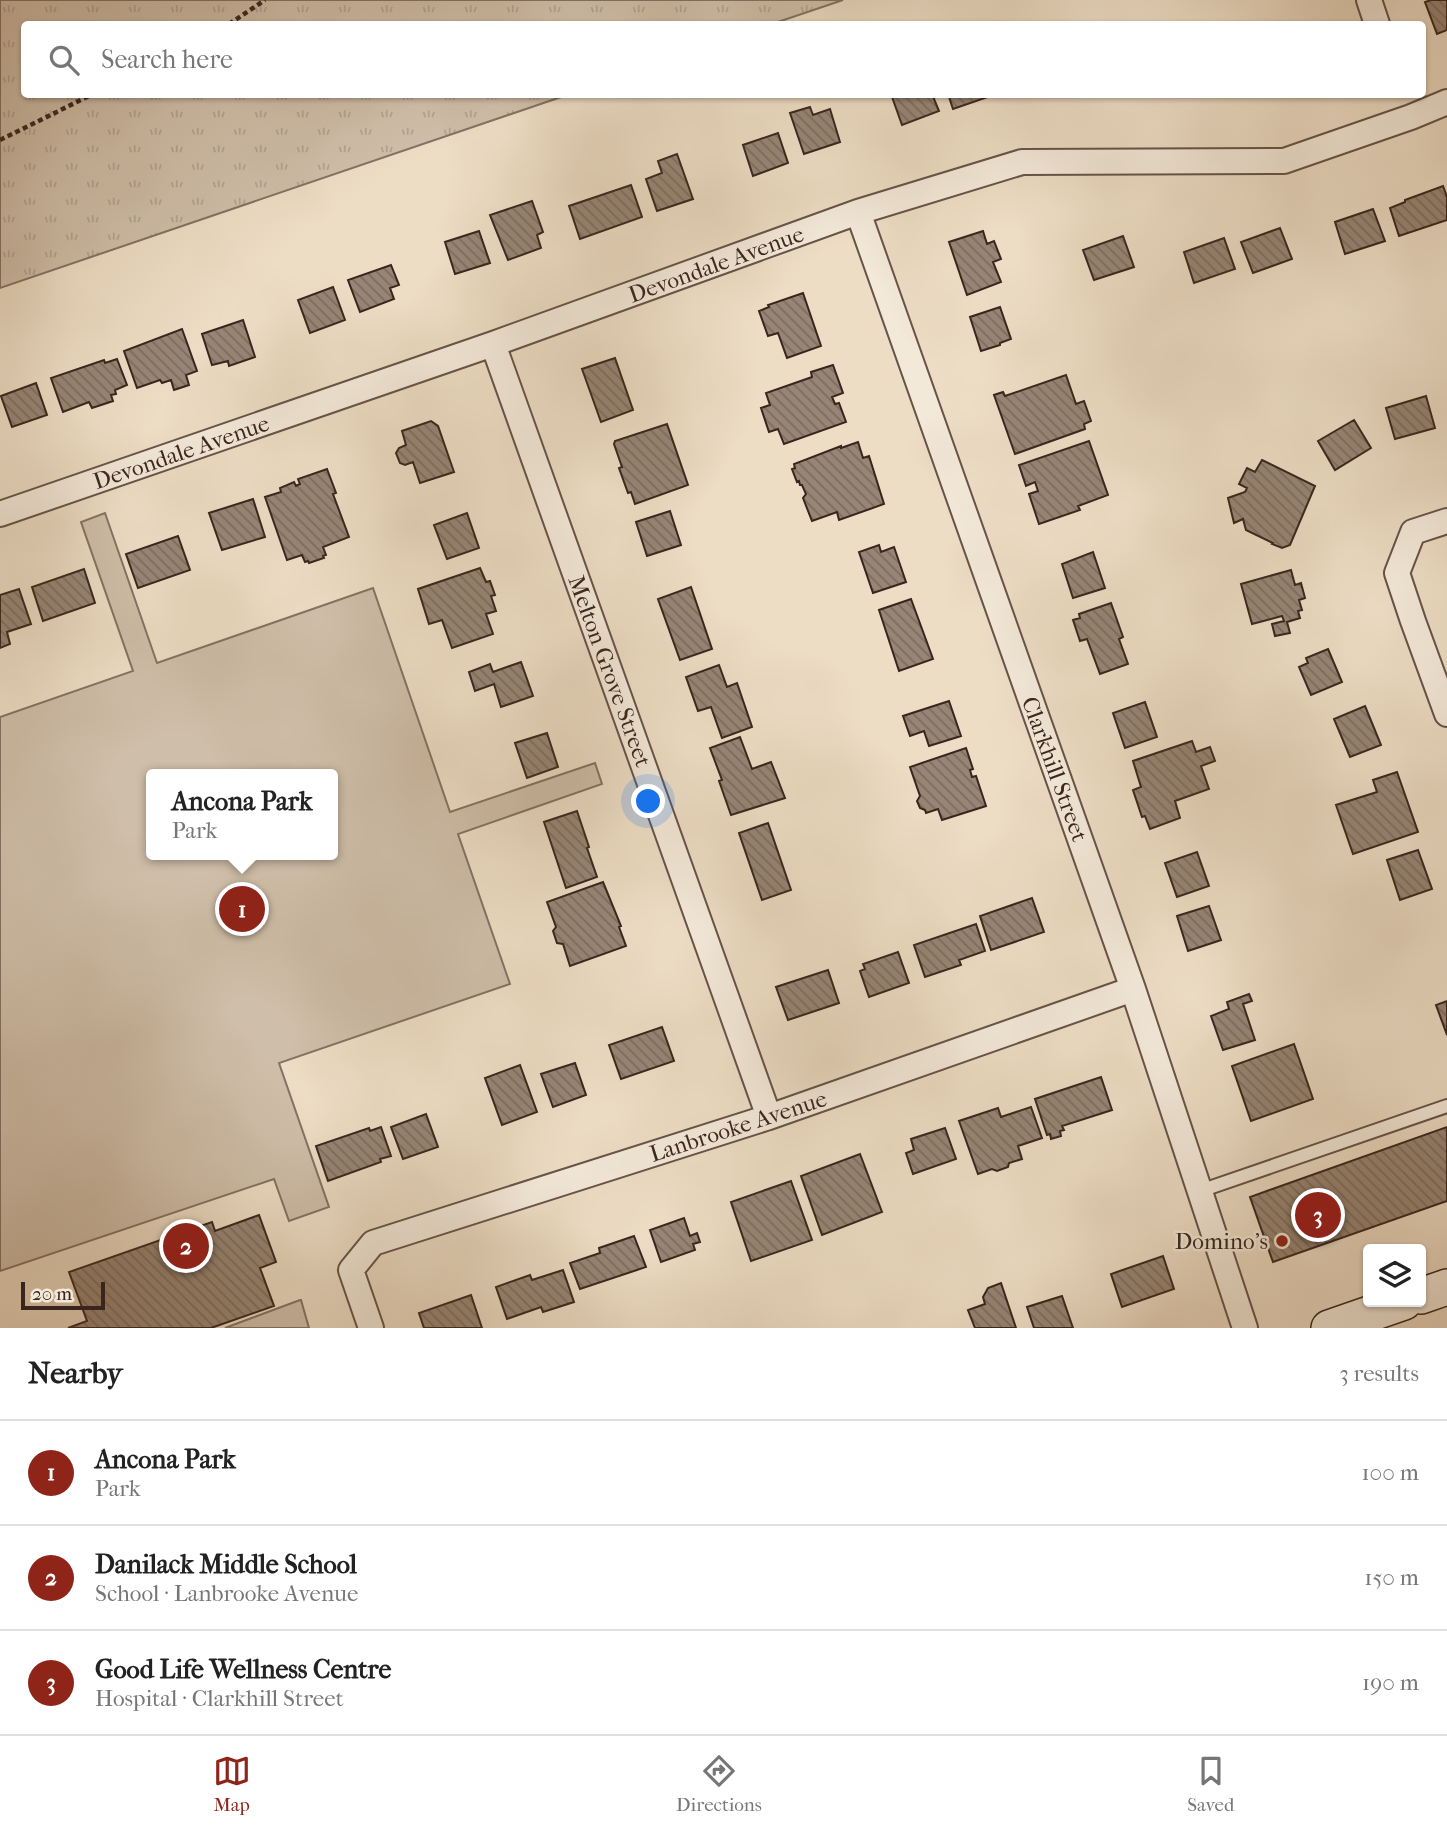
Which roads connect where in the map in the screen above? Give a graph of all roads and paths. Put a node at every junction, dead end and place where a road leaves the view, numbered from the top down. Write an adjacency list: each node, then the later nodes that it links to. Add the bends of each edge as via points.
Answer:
1 (265, 0): 3 (path)
2 (1369, 0): 4 (street)
3 (234, 21)
4 (1376, 21)
5 (85, 98): 8 (path)
6 (1447, 102): 7 (street, Devondale Avenue)
7 (1407, 106): 9 (street, Devondale Avenue, via 1284,161 1022,162)
8 (0, 140)
9 (858, 212): 10 (street, Devondale Avenue); 14 (street, Clarkhill Street)
10 (493, 344): 11 (street, Devondale Avenue); 16 (street, Melton Grove Street)
11 (0, 514)
12 (1447, 521): 13 (street, via 1413,533 1398,573)
13 (1447, 714)
14 (1133, 989): 16 (street, Lanbrooke Avenue); 17 (street, Clarkhill Street)
15 (1447, 1106): 17 (lane)
16 (769, 1117): 21 (street, Lanbrooke Avenue, via 373,1243 351,1270)
17 (1200, 1191): 22 (street, Clarkhill Street)
18 (1447, 1287): 19 (main road)
19 (1426, 1294)
20 (1390, 1307): 23 (main road)
21 (371, 1328)
22 (1245, 1328)
23 (1329, 1328)

